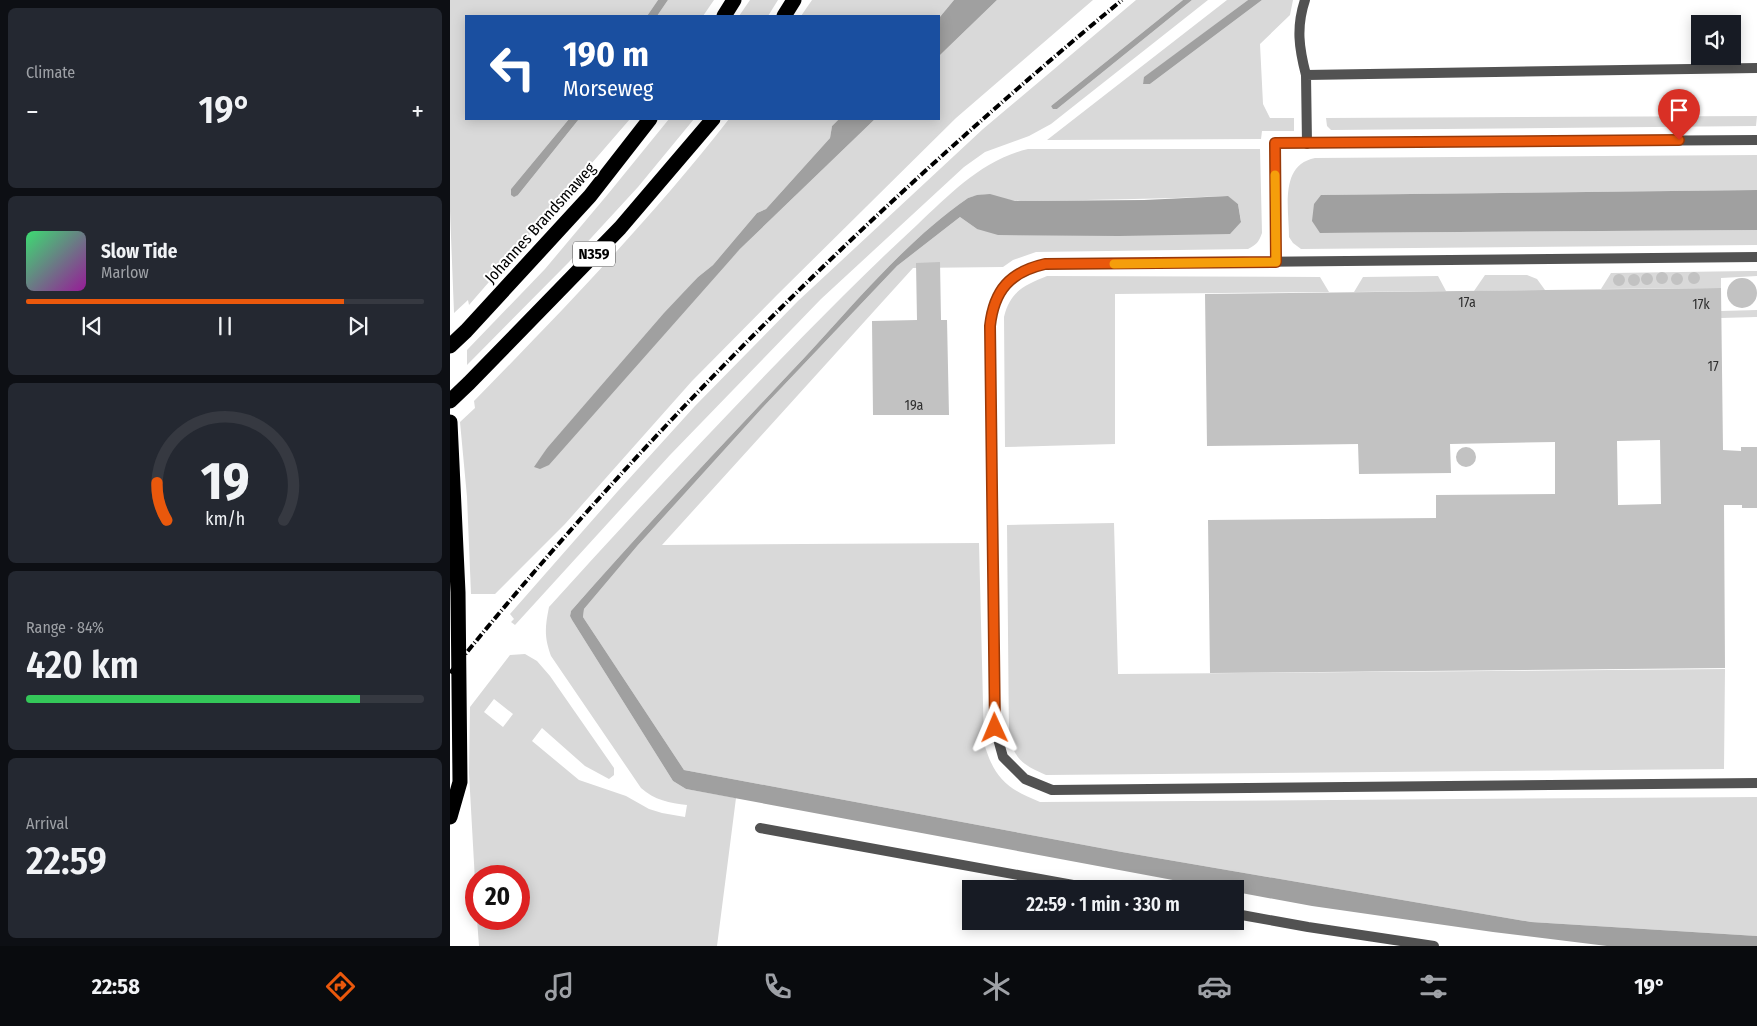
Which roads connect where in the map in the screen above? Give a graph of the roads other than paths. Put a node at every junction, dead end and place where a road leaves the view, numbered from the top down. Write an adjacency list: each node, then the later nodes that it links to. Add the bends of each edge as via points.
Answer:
1 (734, 0): 4 (highway)
2 (794, 0): 5 (highway)
3 (1304, 0): 7 (street, via 1299,32 1300,54)
4 (725, 15)
5 (785, 15)
6 (1757, 68): 7 (street)
7 (1306, 75): 11 (street)
8 (649, 120): 14 (highway, Johannes Brandsmaweg / N359, via 590,196)
9 (711, 120): 15 (highway, N359, via 620,228)
10 (1757, 140): 11 (street)
11 (1307, 144): 13 (street, via 1275,143)
12 (1757, 257): 13 (street)
13 (1276, 262): 17 (street, via 1045,264 1018,274 998,295 990,326 995,728 1003,757 1025,779 1052,790)
14 (450, 346)
15 (450, 401)
16 (450, 422): 18 (highway, via 458,583 460,782)
17 (1757, 783)
18 (450, 817)
19 (760, 828): 20 (street)
20 (1046, 880)
21 (1244, 915): 22 (street)
22 (1434, 946)

